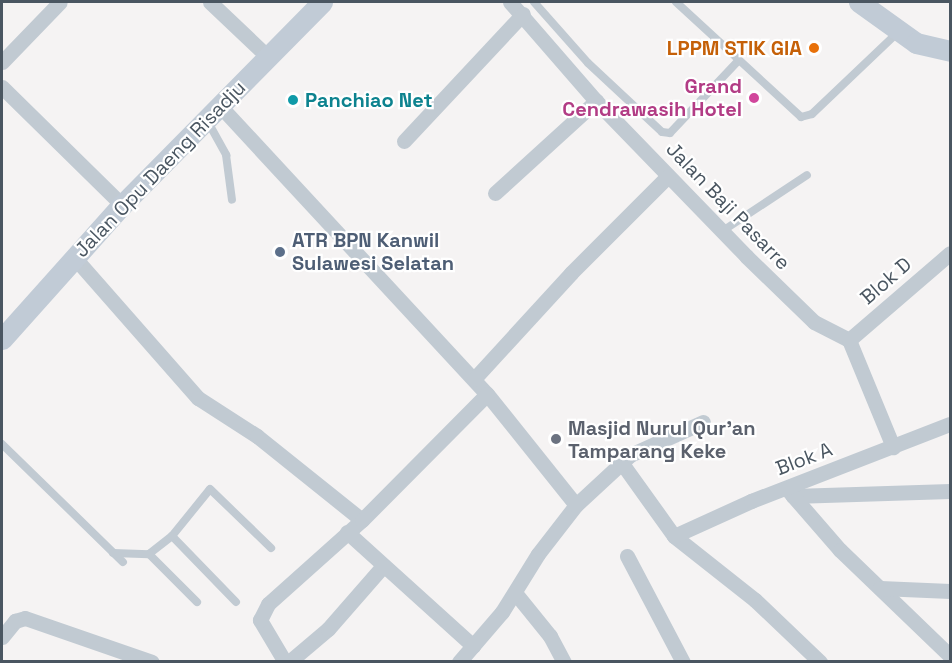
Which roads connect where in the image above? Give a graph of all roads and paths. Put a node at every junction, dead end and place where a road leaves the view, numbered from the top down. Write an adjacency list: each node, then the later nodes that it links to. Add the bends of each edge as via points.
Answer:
1 (60, 2): 13 (street)
2 (210, 2): 11 (street)
3 (322, 2): 11 (main road, Jalan Opu Daeng Risadju)
4 (510, 2): 8 (street, Jalan Baji Pasarre)
5 (534, 2): 12 (lane, via 588,63 662,132 670,133)
6 (676, 2): 12 (lane)
7 (859, 2): 9 (main road)
8 (523, 15): 15 (street, Jalan Baji Pasarre); 17 (street)
9 (898, 32): 10 (main road, via 916,43); 12 (lane, via 805,116 791,111)
10 (951, 51)
11 (268, 57): 16 (main road, Jalan Opu Daeng Risadju)
12 (738, 61)
13 (2, 62)
14 (2, 87): 22 (street)
15 (596, 101): 19 (street, Jalan Baji Pasarre); 20 (street)
16 (214, 114): 21 (lane, via 226,155); 22 (main road, Jalan Opu Daeng Risadju); 28 (street)
17 (404, 141)
18 (807, 175): 23 (lane)
19 (668, 176): 23 (street, Jalan Baji Pasarre); 28 (street, via 571,273)
20 (495, 193)
21 (232, 200)
22 (122, 205): 24 (main road, Jalan Opu Daeng Risadju)
23 (721, 232): 27 (street, Jalan Baji Pasarre, via 813,322)
24 (74, 256): 26 (main road, Jalan Opu Daeng Risadju); 38 (street, via 198,398 257,436)
25 (950, 256): 27 (street, Blok D)
26 (2, 339)
27 (849, 340): 33 (street)
28 (474, 379): 29 (street)
29 (487, 394): 37 (street); 38 (street)
30 (703, 422): 34 (street, via 630,454)
31 (951, 424): 33 (street, Blok A)
32 (2, 444): 43 (lane)
33 (893, 447): 36 (street, Blok A)
34 (621, 462): 37 (street); 41 (street)
35 (951, 491): 36 (street)
36 (790, 492): 41 (street, Blok A); 48 (street)
37 (576, 505): 50 (street, via 538,555)
38 (362, 520): 39 (street)
39 (347, 532): 47 (street); 57 (street, via 262,612 262,627)
40 (172, 536): 42 (lane, via 210,489); 44 (lane); 51 (lane)
41 (674, 536): 62 (street, via 754,600)
42 (271, 549)
43 (113, 553): 44 (lane); 46 (lane)
44 (149, 554): 52 (lane)
45 (627, 556): 61 (street)
46 (123, 562)
47 (383, 566): 54 (street); 58 (street, via 328,629)
48 (880, 588): 49 (street); 55 (street)
49 (951, 591)
50 (516, 594): 54 (street); 60 (street, via 550,636)
51 (236, 602)
52 (197, 603)
53 (2, 637): 56 (street, via 15,621 25,618 62,636)
54 (473, 646): 59 (street)
55 (951, 656)
56 (152, 662)
57 (285, 662)
58 (289, 662)
59 (459, 662)
60 (564, 662)
61 (683, 662)
62 (820, 662)

